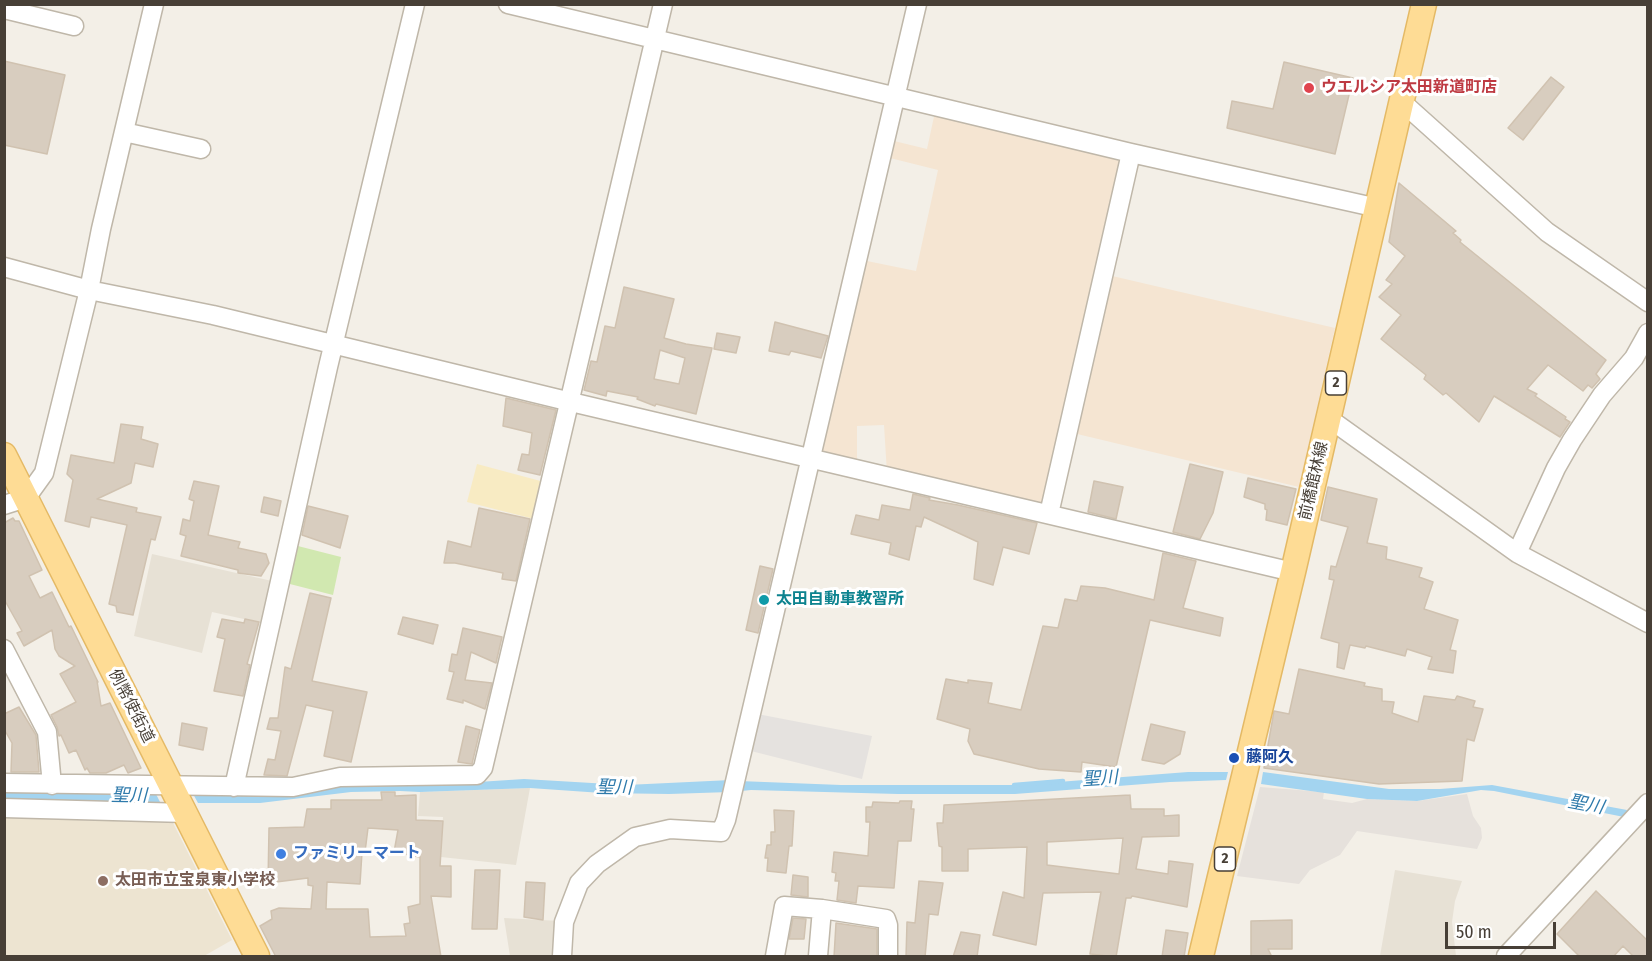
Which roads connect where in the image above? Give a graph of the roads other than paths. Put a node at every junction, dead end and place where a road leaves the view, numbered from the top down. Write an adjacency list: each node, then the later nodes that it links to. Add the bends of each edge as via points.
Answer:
1 (154, 4): 12 (street)
2 (415, 4): 20 (street)
3 (508, 4): 9 (street)
4 (663, 4): 9 (street)
5 (917, 4): 10 (street)
6 (1424, 4): 11 (main road, 前橋館林線 / 2)
7 (4, 9): 8 (street)
8 (74, 26)
9 (655, 39): 10 (street); 21 (street)
10 (896, 97): 14 (street); 24 (street)
11 (1402, 102): 15 (main road, 前橋館林線 / 2); 18 (street, via 1547,232)
12 (124, 132): 13 (street); 17 (street)
13 (201, 149)
14 (1131, 153): 15 (street); 26 (street)
15 (1378, 207): 22 (main road, 前橋館林線 / 2)
16 (4, 267): 17 (street)
17 (89, 290): 20 (street); 25 (street, via 44,473)
18 (1647, 302)
19 (1647, 333): 27 (street, via 1634,358 1602,394 1572,440)
20 (333, 344): 21 (street); 33 (street)
21 (571, 402): 24 (street); 33 (street, via 483,768 477,775 340,777 293,787)
22 (1327, 422): 27 (street, via 1338,425); 28 (main road, 前橋館林線 / 2)
23 (4, 455): 25 (main road, 例幣使街道)
24 (811, 457): 26 (street); 39 (street, via 721,832 670,830 635,837 597,864 579,883 564,922)
25 (15, 502): 34 (main road, 例幣使街道)
26 (1049, 514): 28 (street)
27 (1517, 552): 29 (street)
28 (1293, 572): 43 (main road, 前橋館林線 / 2)
29 (1647, 623)
30 (4, 649): 32 (street, via 47,732)
31 (4, 783): 32 (street)
32 (52, 784): 34 (street)
33 (234, 787): 34 (street)
34 (178, 799): 36 (street); 38 (main road, 例幣使街道)
35 (1647, 803): 44 (street)
36 (4, 808)
37 (822, 909): 40 (street, via 784,906); 41 (street); 42 (street, via 886,919)
38 (257, 957)
39 (562, 957)
40 (775, 957)
41 (818, 957)
42 (888, 957)
43 (1202, 957)
44 (1506, 957)

